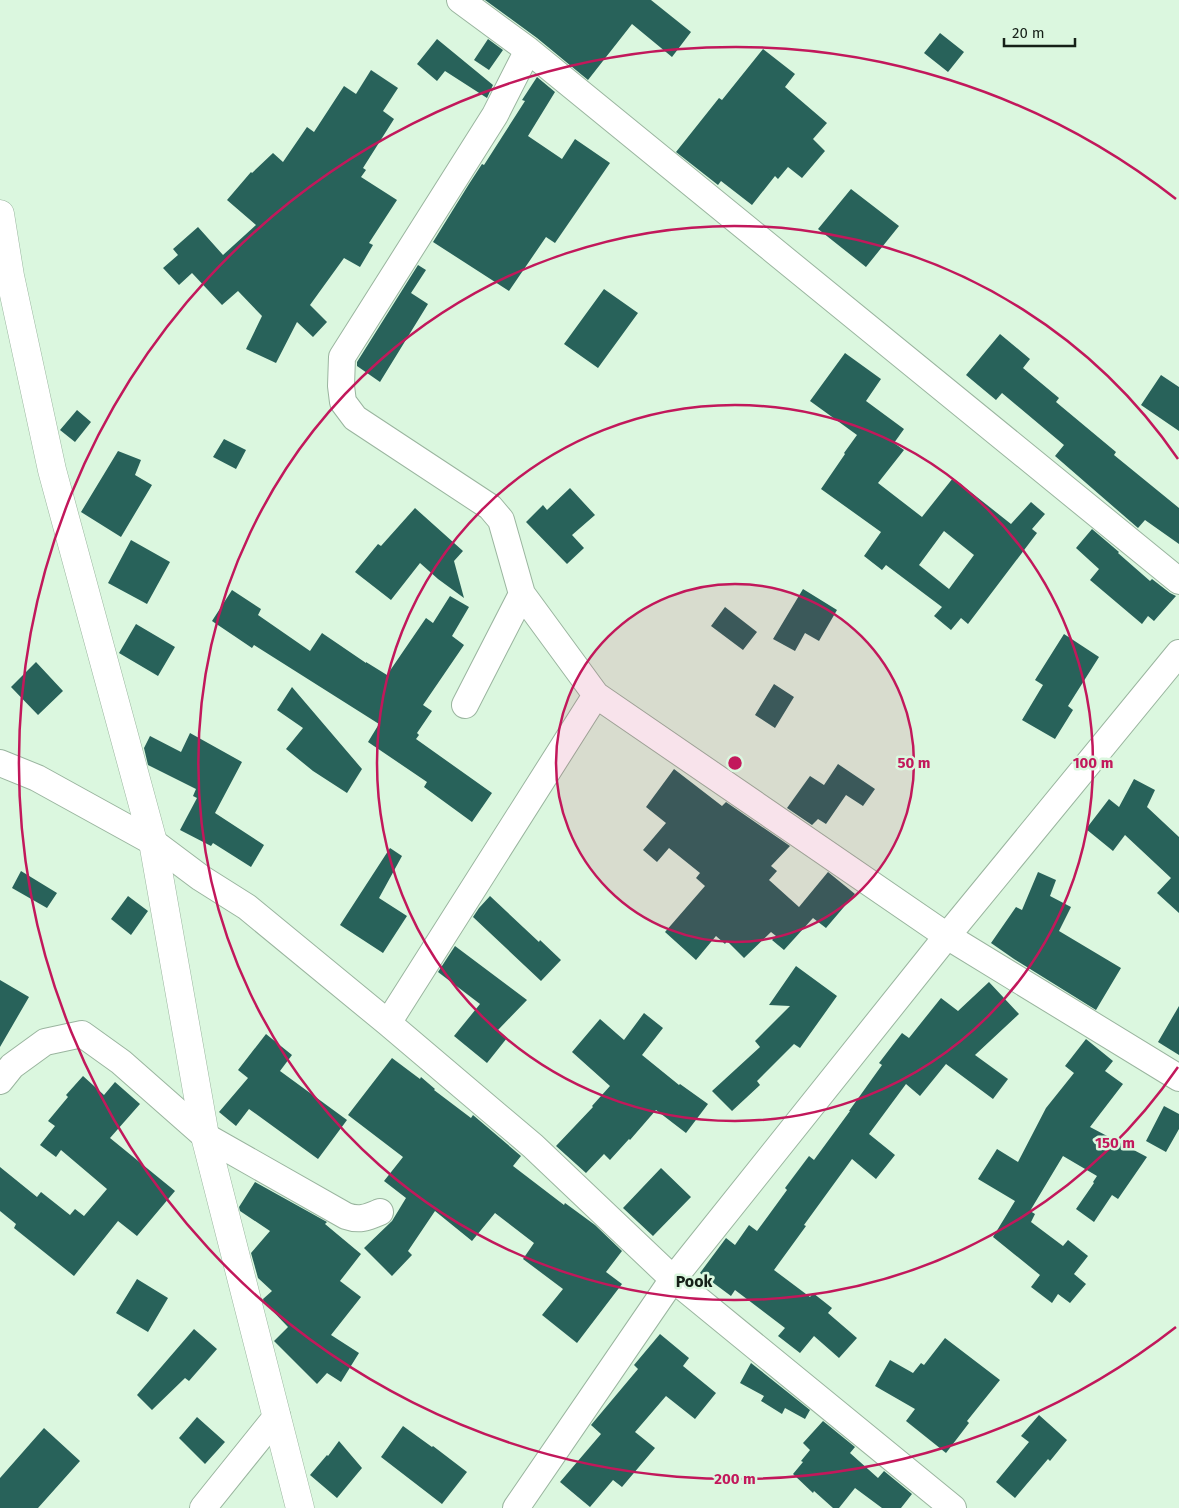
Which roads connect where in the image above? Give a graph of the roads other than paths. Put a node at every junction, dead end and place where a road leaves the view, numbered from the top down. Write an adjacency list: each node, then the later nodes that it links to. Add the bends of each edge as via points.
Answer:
1 (460, 0): 2 (street)
2 (528, 50): 5 (street); 6 (street, via 495,115 342,357 341,386 343,402 355,418 490,507 502,520)
3 (0, 214): 4 (street)
4 (5, 273): 11 (street, via 52,470)
5 (1179, 580)
6 (522, 594): 8 (street); 9 (street)
7 (1179, 653): 12 (street)
8 (596, 695): 12 (street); 13 (street)
9 (465, 705)
10 (0, 763): 11 (street, via 37,778)
11 (153, 842): 13 (street, via 246,907); 16 (street)
12 (947, 936): 14 (street); 18 (street)
13 (388, 1023): 18 (street, via 533,1146)
14 (1179, 1078)
15 (0, 1081): 16 (street, via 12,1066 45,1042 82,1034 121,1062)
16 (205, 1136): 17 (street, via 354,1220); 19 (street)
17 (380, 1212)
18 (673, 1280): 20 (street, via 887,1453); 23 (street)
19 (276, 1416): 21 (street); 22 (street)
20 (939, 1504)
21 (203, 1508)
22 (300, 1508)
23 (516, 1508)

